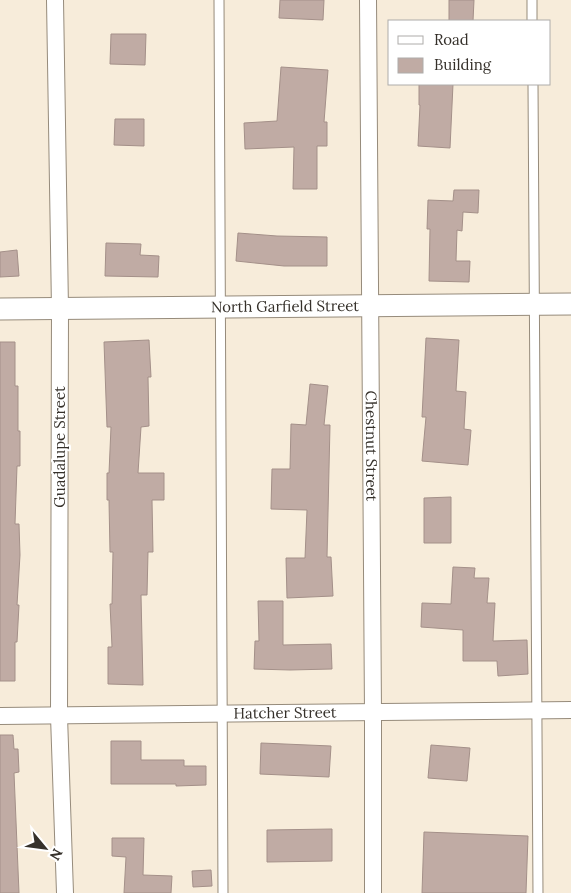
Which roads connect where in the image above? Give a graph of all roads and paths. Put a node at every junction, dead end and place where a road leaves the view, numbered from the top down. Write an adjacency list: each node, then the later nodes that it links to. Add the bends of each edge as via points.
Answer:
1 (55, 0): 12 (street, Guadalupe Street)
2 (218, 0): 10 (lane)
3 (368, 0): 9 (street, Chestnut Street)
4 (532, 0): 5 (lane)
5 (532, 20)
6 (533, 85): 8 (lane)
7 (571, 304): 8 (street, North Garfield Street)
8 (534, 305): 9 (street, North Garfield Street); 13 (lane)
9 (370, 306): 10 (street, North Garfield Street); 15 (street, Chestnut Street)
10 (220, 307): 12 (street, North Garfield Street); 16 (lane)
11 (0, 309): 12 (street, North Garfield Street)
12 (60, 309): 18 (street, Guadalupe Street)
13 (537, 710): 14 (street, Hatcher Street); 15 (street, Hatcher Street); 22 (lane)
14 (571, 710)
15 (374, 712): 16 (street, Hatcher Street); 21 (street, Chestnut Street)
16 (222, 714): 18 (street, Hatcher Street); 20 (lane)
17 (0, 716): 18 (street, Hatcher Street)
18 (59, 716): 19 (street, Guadalupe Street)
19 (65, 893)
20 (223, 893)
21 (373, 893)
22 (538, 893)

